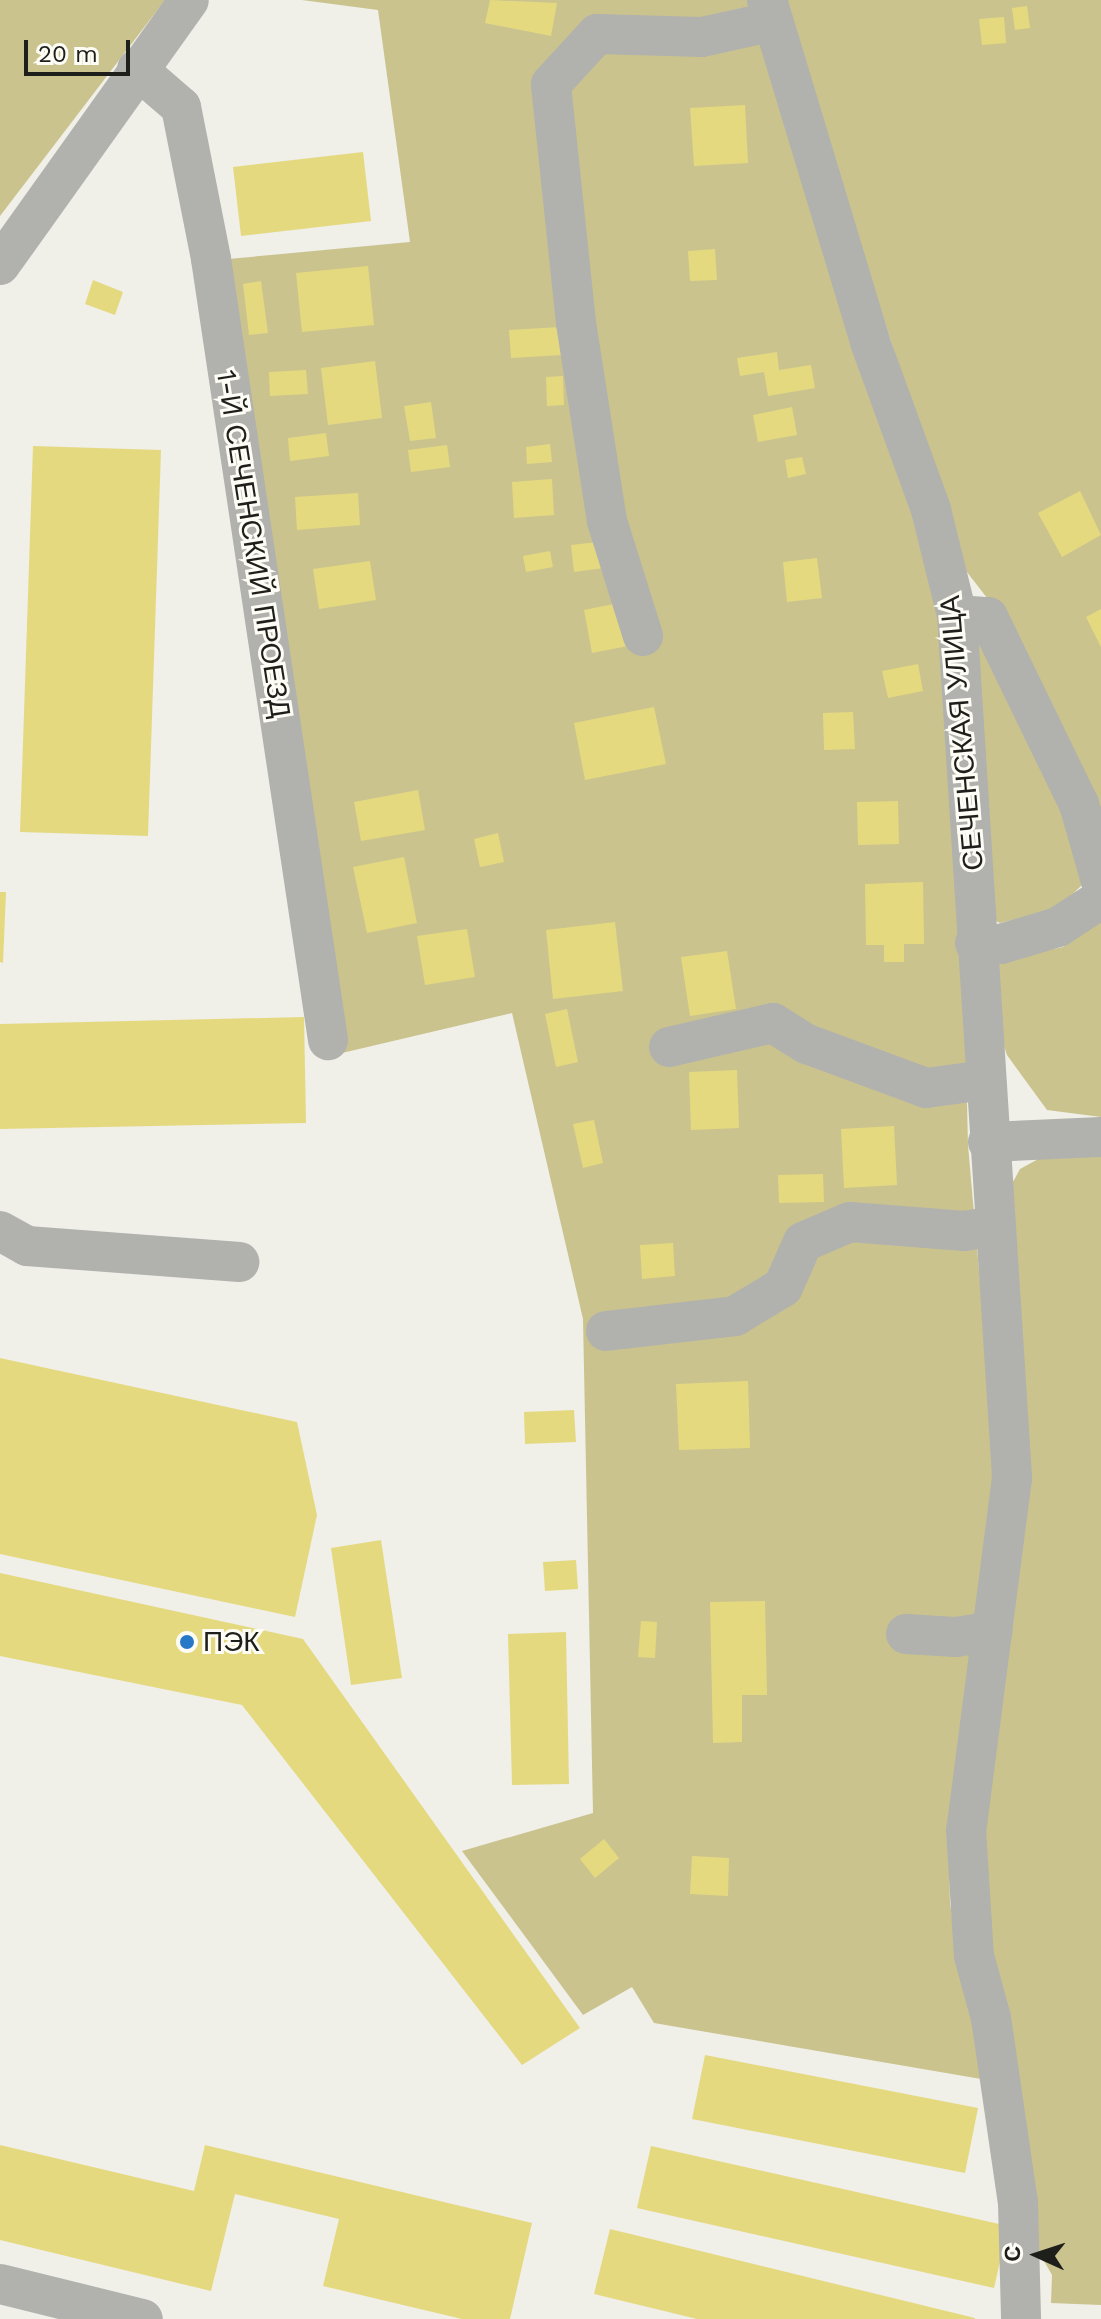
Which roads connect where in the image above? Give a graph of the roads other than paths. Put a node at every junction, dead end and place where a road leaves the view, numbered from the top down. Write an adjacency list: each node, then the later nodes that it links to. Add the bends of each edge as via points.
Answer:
1 (189, 0): 3 (street)
2 (768, 11): 5 (street, СЕЧЕНСКАЯ УЛИЦА, via 870,342 931,510); 6 (street, via 702,37 597,34 551,84 576,323 607,521)
3 (137, 69): 4 (street); 10 (street, 1-Й СЕЧЕНСКИЙ ПРОЕЗД, via 181,107 211,259)
4 (0, 265)
5 (957, 615): 7 (street, via 988,617 1079,804); 9 (street, СЕЧЕНСКАЯ УЛИЦА, via 974,844)
6 (643, 636)
7 (1101, 881)
8 (1101, 899): 9 (street, via 1058,927 1001,944)
9 (975, 943): 12 (street, СЕЧЕНСКАЯ УЛИЦА)
10 (328, 1040)
11 (669, 1047): 12 (street, via 773,1023 807,1044 926,1088)
12 (985, 1080): 14 (street, СЕЧЕНСКАЯ УЛИЦА)
13 (1101, 1137): 14 (street)
14 (988, 1142): 15 (street, СЕЧЕНСКАЯ УЛИЦА)
15 (993, 1226): 18 (street, via 965,1231 850,1222 803,1242 783,1287 735,1316); 19 (street, СЕЧЕНСКАЯ УЛИЦА, via 1012,1478)
16 (0, 1231): 17 (street, via 27,1246)
17 (239, 1262)
18 (606, 1331)
19 (993, 1631): 20 (street, via 956,1637); 23 (street, СЕЧЕНСКАЯ УЛИЦА, via 966,1830 974,1956 991,2018 1018,2202)
20 (906, 1634)
21 (0, 2284): 22 (street)
22 (143, 2319)
23 (1021, 2319)

